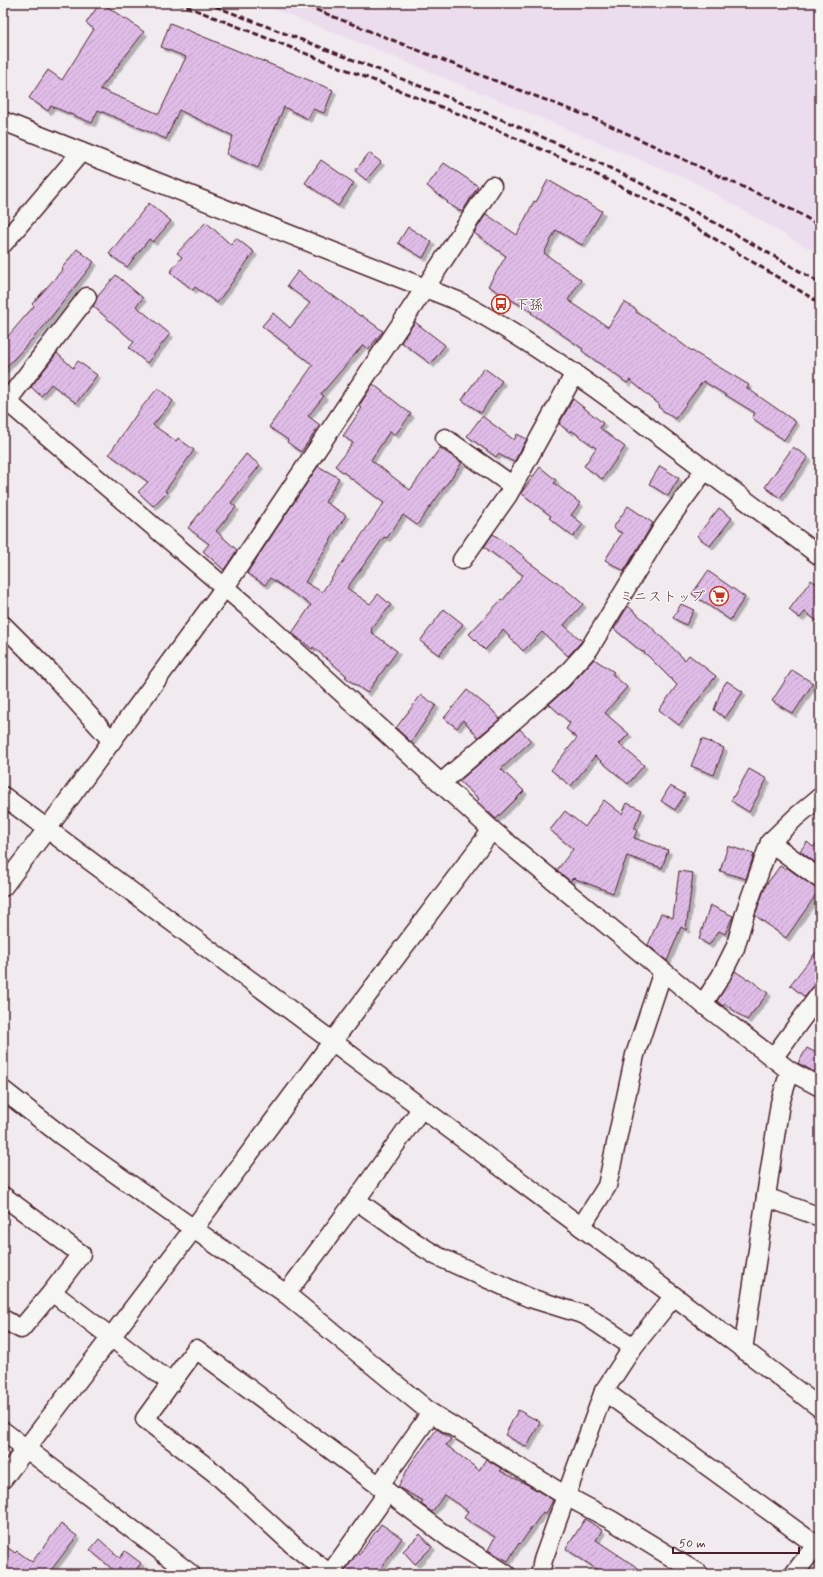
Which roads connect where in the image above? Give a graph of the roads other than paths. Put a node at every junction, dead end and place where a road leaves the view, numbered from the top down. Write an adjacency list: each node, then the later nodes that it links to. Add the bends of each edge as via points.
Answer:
1 (3, 121): 2 (street)
2 (81, 152): 4 (street); 5 (street)
3 (492, 186): 5 (street)
4 (3, 244)
5 (425, 288): 7 (street, via 458,301 493,320); 14 (street)
6 (88, 297): 8 (street)
7 (575, 373): 10 (street); 11 (street)
8 (5, 400): 14 (street)
9 (445, 438): 11 (street)
10 (705, 470): 12 (street); 17 (street, via 660,533 589,648 561,680)
11 (513, 486): 13 (street)
12 (820, 556)
13 (462, 560)
14 (225, 587): 16 (street); 17 (street)
15 (3, 625): 16 (street, via 50,672)
16 (112, 741): 20 (street)
17 (441, 783): 21 (street)
18 (3, 796): 20 (street)
19 (820, 797): 22 (street)
20 (47, 829): 24 (street); 28 (street)
21 (492, 830): 25 (street); 28 (street)
22 (770, 842): 23 (street); 27 (street, via 735,948)
23 (820, 879)
24 (3, 887)
25 (663, 971): 27 (street); 38 (street, via 635,1055 607,1186)
26 (820, 994): 29 (street)
27 (703, 1004): 29 (street)
28 (332, 1042): 33 (street); 39 (street)
29 (773, 1058): 30 (street)
30 (790, 1071): 31 (street); 35 (street, via 780,1103)
31 (820, 1087)
32 (3, 1090): 39 (street, via 62,1136)
33 (421, 1109): 36 (street); 38 (street)
34 (3, 1196): 40 (street, via 81,1254)
35 (766, 1196): 37 (street); 46 (street)
36 (356, 1200): 41 (street); 45 (street, via 437,1256 530,1298 584,1315)
37 (820, 1217)
38 (580, 1227): 42 (street)
39 (194, 1228): 41 (street); 44 (street)
40 (52, 1292): 43 (street, via 21,1329); 44 (street)
41 (286, 1294): 50 (street)
42 (674, 1296): 45 (street); 46 (street)
43 (3, 1319)
44 (112, 1337): 47 (street); 52 (street)
45 (633, 1347): 48 (street)
46 (743, 1350): 49 (street)
47 (171, 1383): 54 (street, via 196,1349); 59 (street, via 145,1419 216,1474 293,1545)
48 (604, 1390): 55 (street); 56 (street)
49 (820, 1408)
50 (431, 1413): 54 (street); 55 (street)
51 (3, 1431): 52 (street)
52 (26, 1448): 53 (street); 57 (street)
53 (3, 1479)
54 (383, 1489): 59 (street); 60 (street, via 453,1541)
55 (566, 1496): 61 (street); 62 (street, via 671,1555)
56 (818, 1543): 63 (street)
57 (192, 1574)
58 (315, 1574): 59 (street)
59 (330, 1574)
60 (506, 1574)
61 (540, 1574)
62 (699, 1574)
63 (794, 1574)

